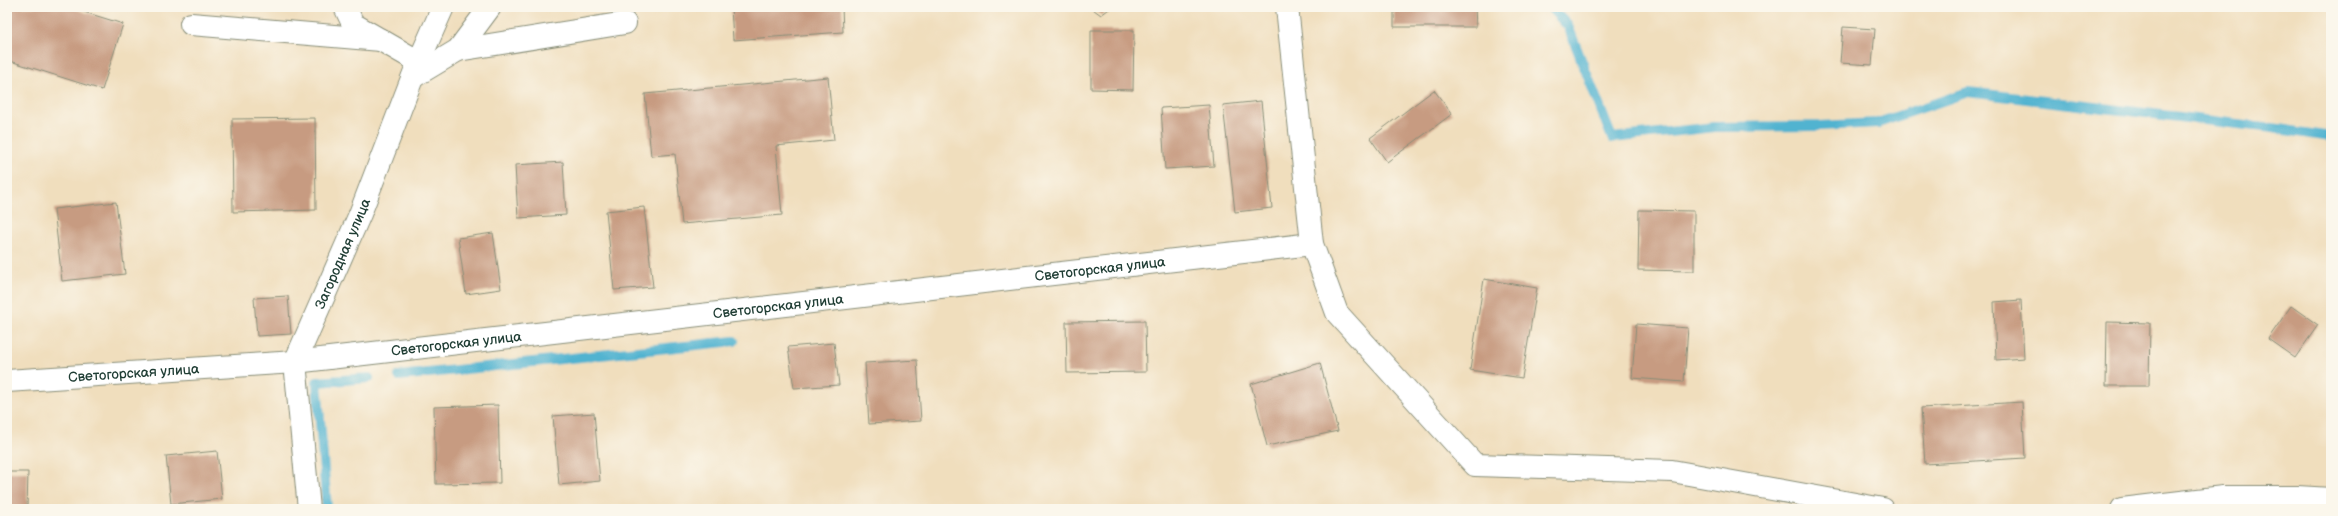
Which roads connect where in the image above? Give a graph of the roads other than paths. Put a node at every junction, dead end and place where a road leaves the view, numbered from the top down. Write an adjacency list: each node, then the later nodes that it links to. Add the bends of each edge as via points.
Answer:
1 (345, 7): 7 (street, via 353,24)
2 (443, 7): 9 (street, Загородная улица)
3 (490, 7): 8 (street)
4 (1287, 7): 10 (street)
5 (625, 23): 8 (street)
6 (191, 24): 7 (street)
7 (381, 40): 9 (street)
8 (458, 50): 9 (street)
9 (416, 70): 11 (street, Загородная улица, via 360,214)
10 (1312, 244): 11 (street, Светогорская улица); 15 (street, via 1337,312 1475,464 1672,471)
11 (294, 362): 12 (street, Светогорская улица); 14 (street, Загородная улица)
12 (7, 381)
13 (2331, 499): 16 (street, via 2223,497)
14 (309, 509)
15 (1883, 509)
16 (2122, 509)

